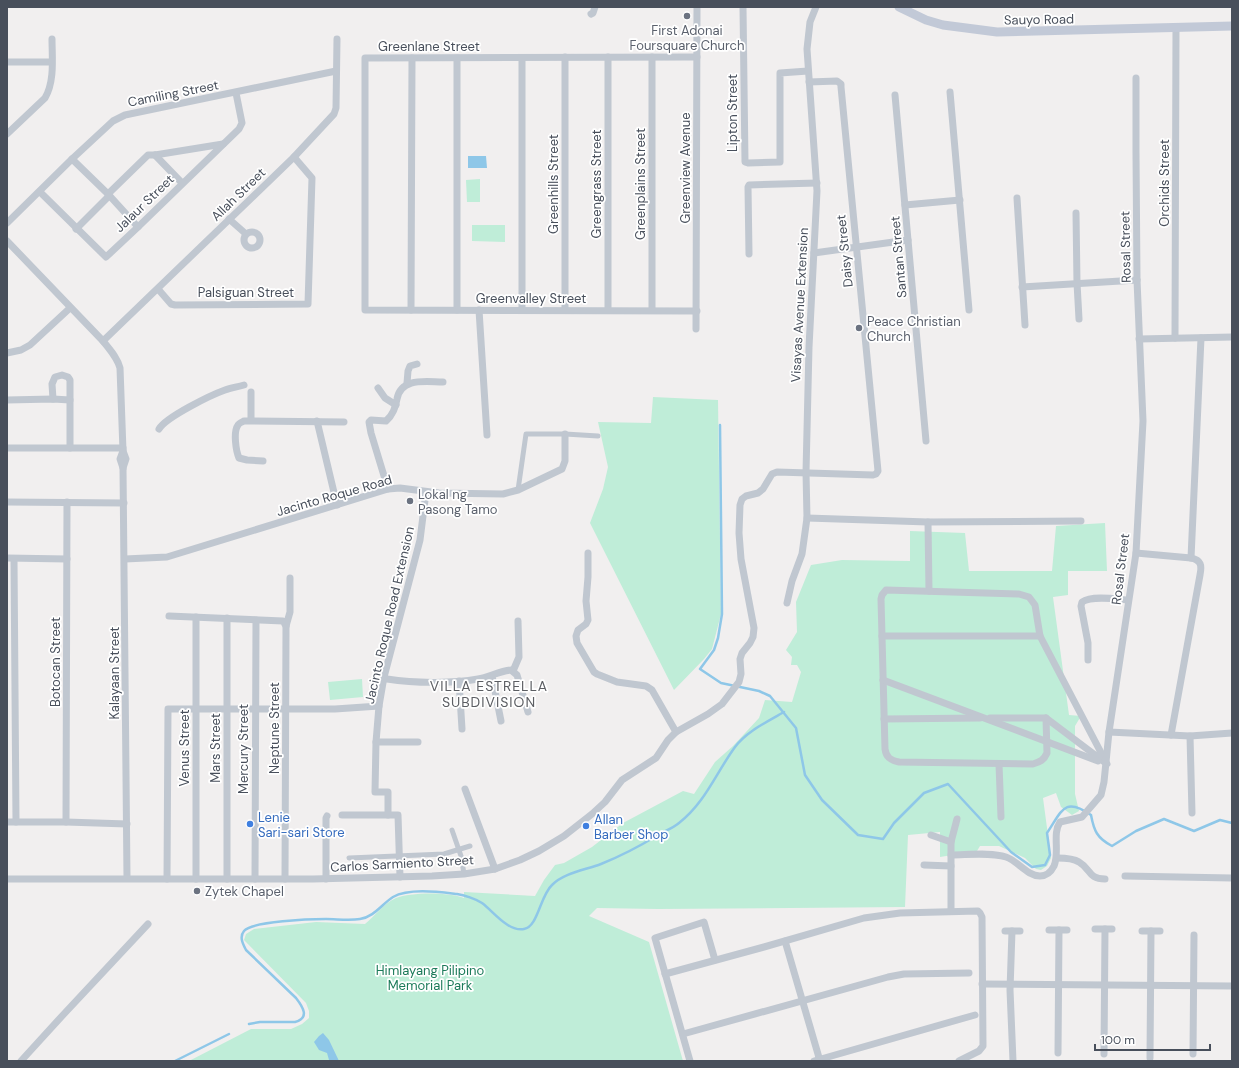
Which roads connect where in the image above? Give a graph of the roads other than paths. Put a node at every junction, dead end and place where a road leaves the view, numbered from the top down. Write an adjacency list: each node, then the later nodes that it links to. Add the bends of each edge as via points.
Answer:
1 (595, 7): 6 (street)
2 (697, 7): 14 (street, Greenview Avenue)
3 (743, 7): 21 (street, Lipton Street, via 745,162 780,162 780,73)
4 (816, 7): 21 (street, Visayas Avenue Extension, via 808,34)
5 (899, 7): 8 (main road, Sauyo Road, via 939,24 981,31 1050,32)
6 (591, 14)
7 (1232, 26): 8 (main road, Sauyo Road)
8 (1176, 28): 69 (street, Orchids Street)
9 (52, 38): 19 (street)
10 (337, 39): 20 (street, Allah Street)
11 (565, 57): 12 (street, Greenlane Street); 17 (street, Greenlane Street); 60 (street, Greenhills Street)
12 (608, 57): 13 (street, Greenlane Street); 61 (street, Greengrass Street)
13 (652, 57): 14 (street, Greenlane Street); 62 (street, Greenplains Street)
14 (697, 57): 64 (street, Greenview Avenue)
15 (412, 58): 16 (street, Greenlane Street); 55 (street, Greenlane Street, via 365,58); 56 (street)
16 (457, 58): 17 (street, Greenlane Street); 57 (street)
17 (522, 58): 59 (street)
18 (7, 62): 19 (street)
19 (52, 62): 27 (street, via 50,88 45,98)
20 (336, 71): 25 (street, Camiling Street); 30 (street, Allah Street, via 334,114)
21 (808, 72): 23 (street, Visayas Avenue Extension)
22 (1136, 78): 50 (street, Rosal Street)
23 (809, 82): 33 (street, Visayas Avenue Extension); 47 (street, Daisy Street, via 837,82 842,87)
24 (950, 92): 37 (street)
25 (236, 93): 28 (street, Jalaur Street, via 242,123); 31 (street, Camiling Street, via 125,115 113,121)
26 (895, 95): 38 (street, Santan Street)
27 (7, 134)
28 (223, 144): 29 (street); 32 (street, Jalaur Street)
29 (155, 155): 32 (street); 35 (street, via 148,155)
30 (294, 156): 40 (street, Allah Street); 53 (street, Palsiguan Street, via 312,178 308,304 175,305 171,304)
31 (72, 159): 34 (street, Camiling Street); 35 (street)
32 (182, 183): 42 (street, Jalaur Street)
33 (817, 183): 48 (street, Visayas Avenue Extension); 49 (street, via 749,185)
34 (40, 192): 41 (street, Camiling Street); 43 (street, Jalaur Street)
35 (109, 195): 42 (street); 43 (street)
36 (1017, 198): 52 (street)
37 (960, 200): 38 (street); 63 (street)
38 (905, 205): 45 (street, Santan Street)
39 (1076, 213): 51 (street)
40 (230, 219): 44 (street); 53 (street, Allah Street)
41 (7, 223)
42 (138, 227): 43 (street, Jalaur Street, via 106,257)
43 (76, 229)
44 (246, 234)
45 (908, 240): 47 (street); 91 (street, Santan Street)
46 (7, 241): 54 (street, Kalayaan Street)
47 (856, 247): 48 (street); 96 (street, Daisy Street, via 878,471 873,475)
48 (814, 253): 96 (street, Visayas Avenue Extension, via 808,347)
49 (749, 254)
50 (1138, 280): 51 (street); 71 (street, Rosal Street)
51 (1077, 283): 52 (street); 65 (street)
52 (1022, 287): 66 (street)
53 (158, 289): 72 (street, Allah Street)
54 (70, 308): 72 (street, Kalayaan Street); 73 (street, via 30,345)
55 (365, 310): 56 (street, Greenvalley Street)
56 (411, 310): 57 (street, Greenvalley Street)
57 (457, 310): 58 (street, Greenvalley Street)
58 (479, 310): 59 (street, Greenvalley Street); 89 (street)
59 (522, 310): 60 (street, Greenvalley Street)
60 (565, 310): 61 (street, Greenvalley Street)
61 (608, 310): 62 (street, Greenvalley Street)
62 (652, 310): 64 (street, Greenvalley Street)
63 (969, 310)
64 (697, 311): 67 (street, Greenview Avenue)
65 (1079, 319)
66 (1025, 325)
67 (696, 329)
68 (1232, 337): 70 (street)
69 (1175, 338): 70 (street); 71 (street)
70 (1201, 338): 109 (street)
71 (1139, 339): 108 (street, Rosal Street, via 1143,421)
72 (103, 341): 94 (street, Kalayaan Street, via 118,360 120,368)
73 (7, 353)
74 (417, 364): 76 (street, via 410,366)
75 (443, 382): 76 (street)
76 (407, 383): 83 (street, via 399,391)
77 (244, 385): 87 (street, via 212,395 181,412)
78 (378, 388): 83 (street, via 385,398)
79 (251, 392): 84 (street)
80 (53, 399): 81 (street); 82 (street); 82 (street, via 53,380 62,375 70,380)
81 (7, 400)
82 (70, 400): 93 (street)
83 (396, 405): 97 (street, via 386,421 369,422)
84 (251, 420): 85 (street); 95 (street, via 238,425 236,451 239,458)
85 (317, 421): 86 (street); 103 (street)
86 (344, 422)
87 (159, 429)
88 (565, 434): 90 (street); 98 (street, Jacinto Roque Road, via 565,461 562,469); 98 (street, via 526,434)
89 (487, 435)
90 (598, 436)
91 (926, 441)
92 (7, 448): 93 (street)
93 (70, 448): 94 (street)
94 (123, 450): 102 (street, Kalayaan Street, via 126,460 123,468)
95 (263, 461)
96 (806, 472): 104 (street, Visayas Avenue Extension); 141 (street, Carlos Sarmiento Street, via 772,474 763,489 742,499 741,559 754,628 753,637 742,653 739,682 731,693 722,704 708,714)
97 (388, 489): 99 (street, Jacinto Roque Road); 103 (street, Jacinto Roque Road)
98 (518, 490): 99 (street, Jacinto Roque Road, via 503,494)
99 (426, 492): 128 (street, Jacinto Roque Road Extension, via 420,540)
100 (7, 502): 101 (street)
101 (67, 502): 102 (street); 111 (street, Botocan Street)
102 (124, 503): 112 (street, Kalayaan Street)
103 (337, 505): 112 (street, Jacinto Roque Road, via 167,557)
104 (807, 518): 106 (street); 116 (street, Visayas Avenue Extension, via 802,554)
105 (1082, 521): 106 (street)
106 (928, 522): 114 (street)
107 (588, 553): 141 (street, via 588,620 578,630 577,643 597,674 617,682 646,686 652,690)
108 (1136, 553): 109 (street); 115 (street, Rosal Street)
109 (1191, 558): 144 (street, via 1201,564 1200,575)
110 (10, 559): 111 (street); 158 (street)
111 (67, 559): 159 (street, Botocan Street)
112 (125, 559): 160 (street, Kalayaan Street)
113 (290, 578): 122 (street, Neptune Street, via 290,612)
114 (929, 591): 123 (street, via 884,592 881,599); 124 (street, via 1025,595 1035,604)
115 (1128, 600): 125 (street, via 1093,598 1082,602); 142 (street, Rosal Street)
116 (787, 603)
117 (169, 616): 118 (street)
118 (196, 617): 119 (street); 132 (street, Venus Street)
119 (227, 618): 120 (street); 133 (street, Mars Street)
120 (256, 620): 122 (street, via 283,621); 134 (street, Mercury Street)
121 (518, 621): 126 (street, via 519,657)
122 (286, 626): 135 (street, Neptune Street)
123 (882, 636): 124 (street); 129 (street)
124 (1040, 636): 149 (street)
125 (1088, 660)
126 (513, 671): 127 (street); 136 (street, via 517,675)
127 (492, 676): 130 (street); 139 (street)
128 (384, 677): 130 (street, via 420,682); 131 (street, Jacinto Roque Road Extension)
129 (883, 680): 138 (street); 149 (street)
130 (459, 681): 140 (street)
131 (379, 706): 135 (street, via 334,709); 146 (street, Jacinto Roque Road Extension)
132 (196, 708): 133 (street); 179 (street, via 168,709); 180 (street, Venus Street)
133 (227, 708): 134 (street); 181 (street, Mars Street)
134 (256, 708): 135 (street); 182 (street, Mercury Street)
135 (286, 708): 183 (street, Neptune Street)
136 (528, 712)
137 (1046, 718): 138 (street); 148 (street, via 1048,747 1040,762); 149 (street)
138 (884, 719): 148 (street, via 884,749 888,758 892,760)
139 (501, 721)
140 (462, 729)
141 (676, 732): 172 (street, Carlos Sarmiento Street, via 656,758 622,780 605,802 564,836 539,851)
142 (1109, 732): 144 (street); 149 (street, Rosal Street)
143 (1232, 733): 145 (street)
144 (1171, 735): 145 (street)
145 (1190, 736): 151 (street)
146 (376, 742): 147 (street); 153 (street, Jacinto Roque Road Extension, via 375,792 388,792)
147 (418, 742)
148 (999, 764): 155 (street)
149 (1107, 764): 169 (street, Rosal Street, via 1101,795 1082,817 1060,822 1057,826)
150 (465, 789): 172 (street)
151 (1192, 813)
152 (342, 815): 153 (street)
153 (388, 815): 167 (street, via 398,815)
154 (327, 816): 184 (street)
155 (1001, 816)
156 (957, 819): 163 (street)
157 (7, 822): 158 (street)
158 (16, 822): 159 (street)
159 (66, 822): 160 (street)
160 (127, 824): 176 (street, Kalayaan Street)
161 (452, 830): 165 (street)
162 (931, 835): 163 (street)
163 (951, 842): 166 (street)
164 (470, 846): 165 (street)
165 (460, 850): 167 (street, via 444,854); 173 (street)
166 (951, 855): 169 (street, via 1004,856 1028,872 1040,876 1053,868); 171 (street)
167 (399, 857): 168 (street); 175 (street)
168 (349, 858)
169 (1057, 858): 185 (street, via 1074,859 1091,875)
170 (924, 865): 171 (street)
171 (951, 866): 186 (street)
172 (495, 869): 173 (street, Carlos Sarmiento Street)
173 (464, 874): 175 (street, Carlos Sarmiento Street)
174 (1125, 876): 177 (street)
175 (400, 877): 184 (street, Carlos Sarmiento Street)
176 (127, 878): 178 (street, Carlos Sarmiento Street); 179 (street, Carlos Sarmiento Street)
177 (1232, 878)
178 (7, 879)
179 (167, 879): 180 (street, Carlos Sarmiento Street)
180 (196, 879): 181 (street, Carlos Sarmiento Street)
181 (227, 879): 182 (street, Carlos Sarmiento Street)
182 (255, 879): 183 (street, Carlos Sarmiento Street)
183 (285, 879): 184 (street, Carlos Sarmiento Street)
184 (326, 879)
185 (1105, 879)
186 (948, 911): 197 (street, via 883,915 847,922); 201 (street, via 978,911 982,915)
187 (148, 924): 215 (street)
188 (1095, 928): 204 (street, via 1109,929)
189 (1049, 930): 190 (street)
190 (1058, 930): 191 (street); 203 (street)
191 (1067, 930)
192 (1005, 931): 202 (street, via 1016,931)
193 (1142, 931): 194 (street)
194 (1151, 931): 195 (street); 205 (street)
195 (1160, 931)
196 (1194, 935): 206 (street)
197 (785, 941): 198 (street); 208 (street)
198 (715, 960): 200 (street); 200 (street, via 704,922 655,938)
199 (969, 973): 208 (street, via 896,975)
200 (665, 974): 210 (street)
201 (982, 984): 202 (street); 218 (street, via 983,1048)
202 (1010, 985): 203 (street); 219 (street)
203 (1058, 985): 204 (street); 211 (street)
204 (1104, 985): 205 (street); 212 (street)
205 (1150, 985): 206 (street); 214 (street)
206 (1194, 985): 207 (street); 213 (street)
207 (1232, 986)
208 (802, 1000): 210 (street); 217 (street)
209 (975, 1015): 217 (street)
210 (683, 1034): 216 (street)
211 (1058, 1053)
212 (1104, 1054)
213 (1194, 1054)
214 (1150, 1058)
215 (22, 1061)
216 (690, 1061)
217 (818, 1061)
218 (959, 1061)
219 (1013, 1061)

